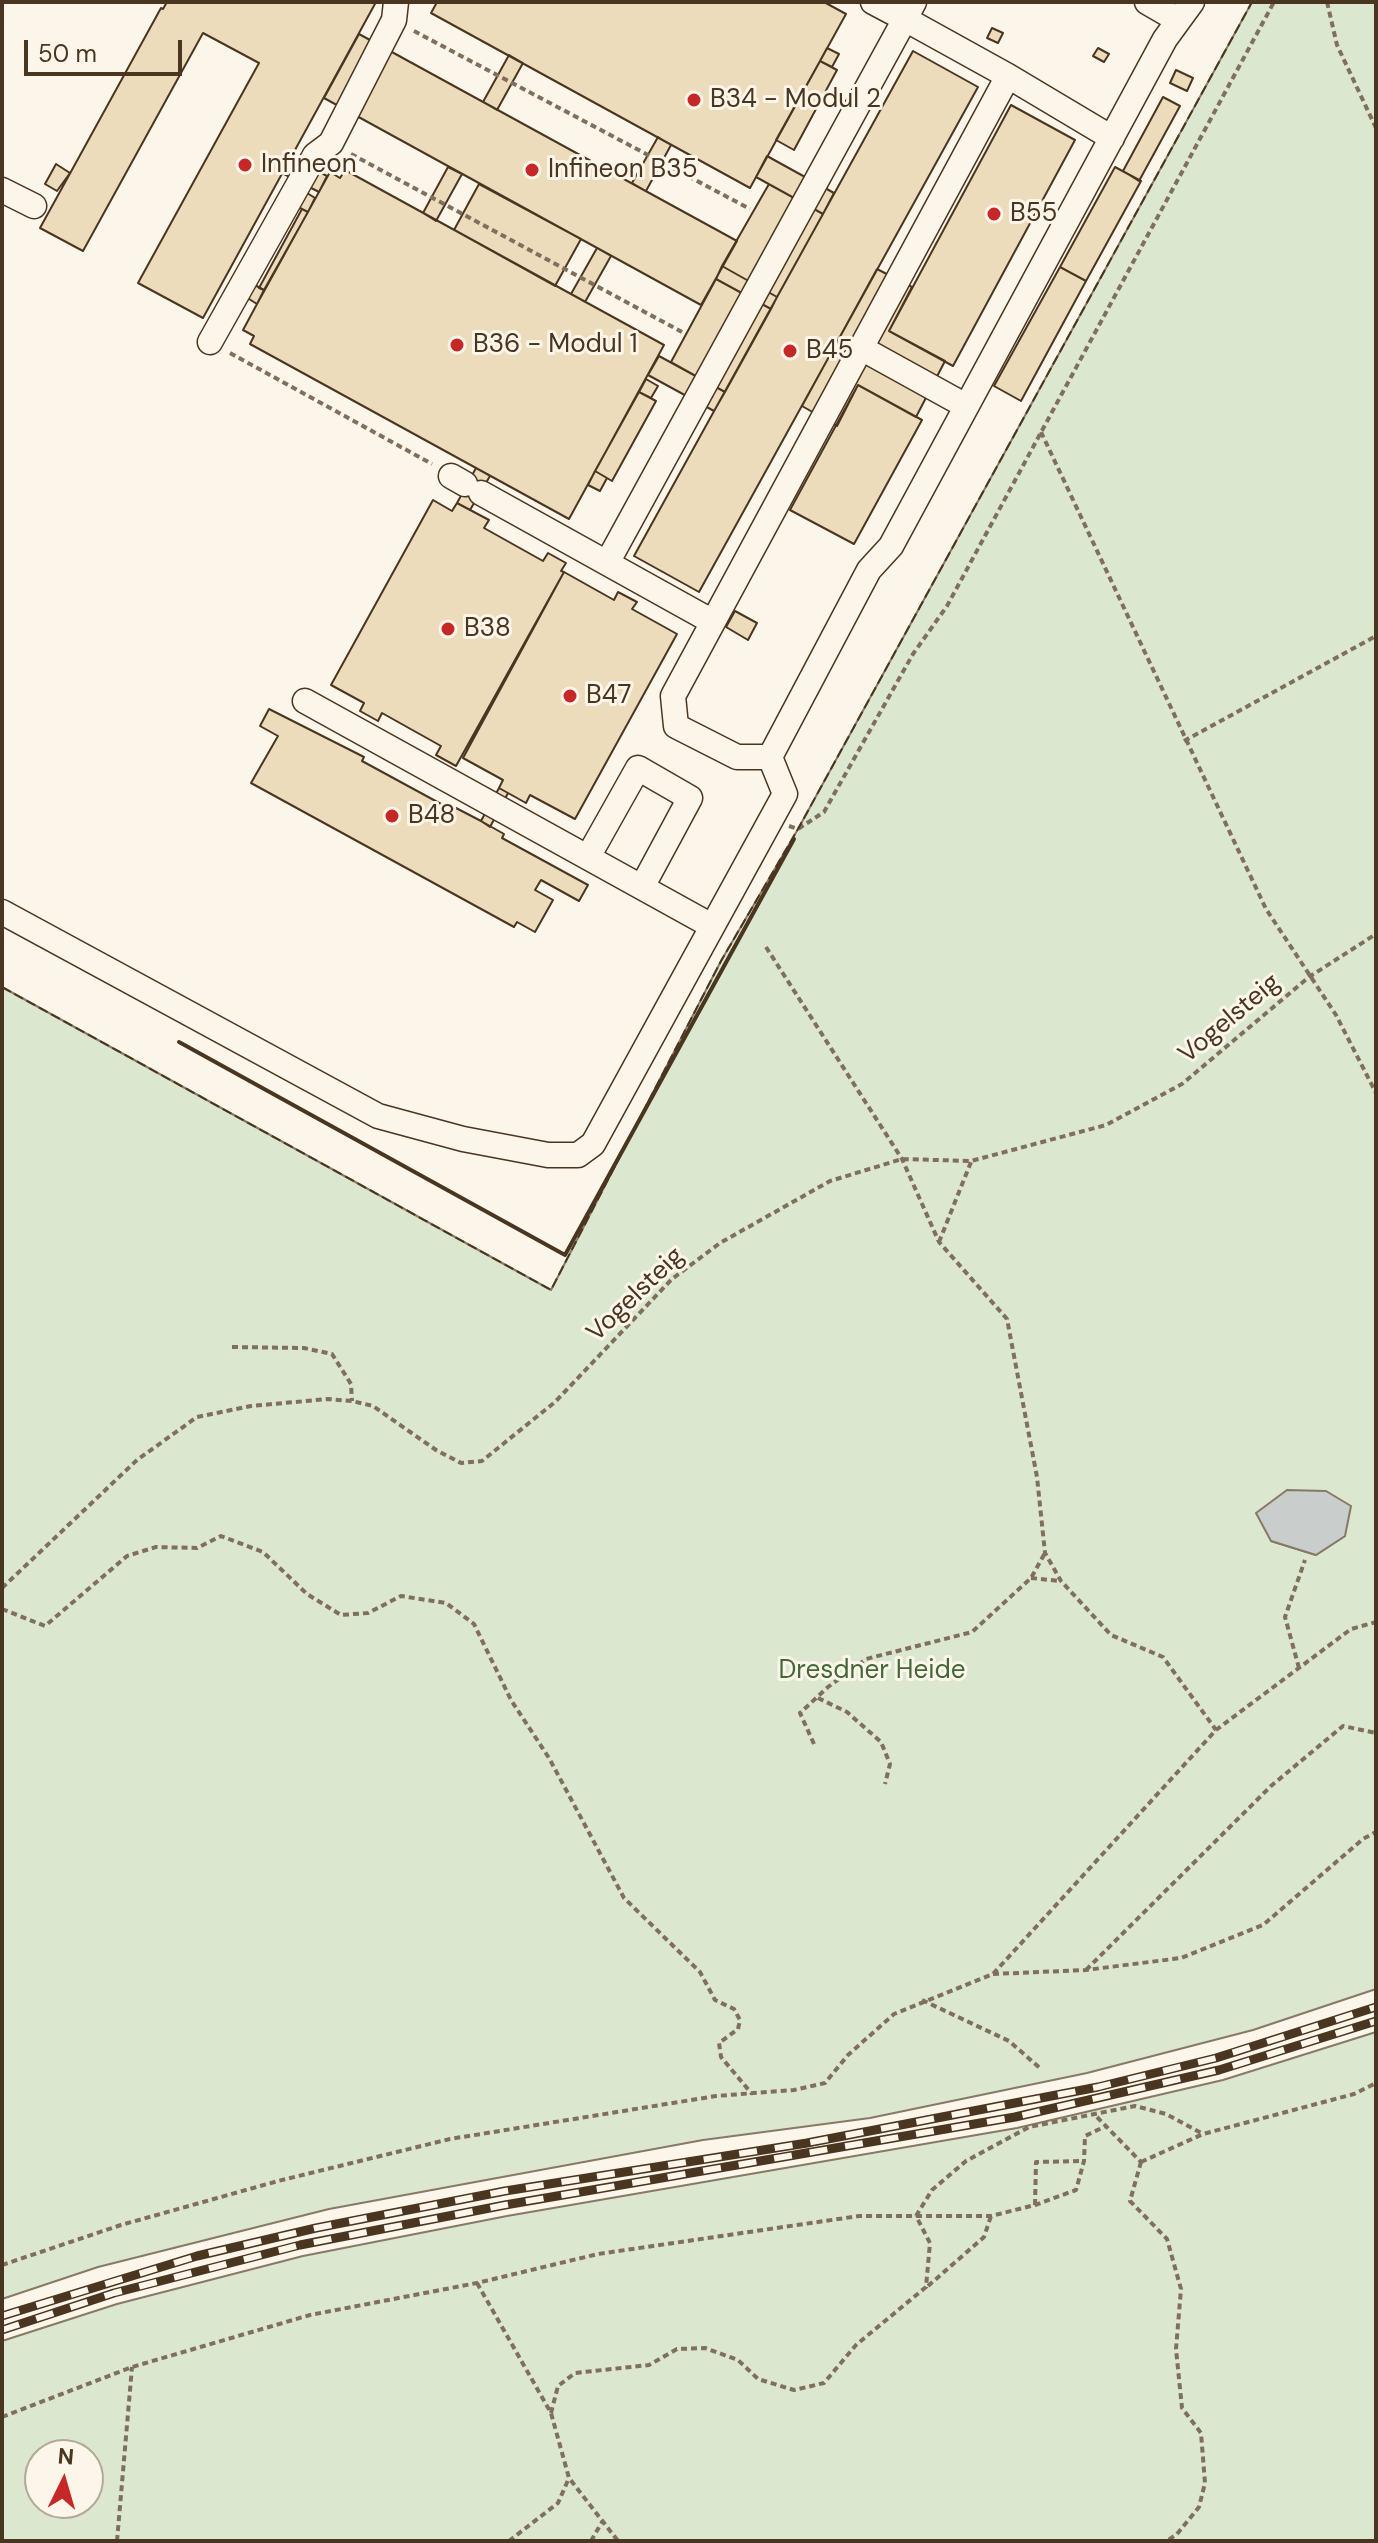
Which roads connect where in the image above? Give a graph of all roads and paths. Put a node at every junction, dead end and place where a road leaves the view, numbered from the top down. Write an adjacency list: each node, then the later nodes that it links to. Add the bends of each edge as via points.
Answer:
1 (873, 2): 5 (lane)
2 (1147, 2): 7 (lane)
3 (1274, 2): 19 (path)
4 (1327, 2): 9 (path, via 1337,45)
5 (910, 10): 8 (lane); 21 (lane)
6 (395, 11): 11 (lane); 14 (path)
7 (1185, 11): 10 (lane)
8 (1008, 76): 10 (lane); 17 (lane)
9 (1376, 128)
10 (1112, 138): 18 (lane)
11 (331, 143): 15 (path); 16 (lane, via 315,155)
12 (2, 190): 13 (lane)
13 (34, 206)
14 (750, 209)
15 (682, 332)
16 (210, 342): 20 (path)
17 (861, 348): 18 (lane); 22 (lane)
18 (966, 406): 26 (lane, via 891,546 869,570)
19 (1041, 432): 25 (path); 27 (path, via 947,606 913,654 824,812 798,829)
20 (466, 485): 21 (lane)
21 (607, 563): 22 (lane)
22 (713, 622): 26 (lane, via 673,696 676,726 737,757)
23 (1376, 636): 25 (path)
24 (305, 701): 28 (lane)
25 (1184, 741): 34 (path, via 1266,909)
26 (770, 757): 27 (lane, via 785,794)
27 (772, 820): 31 (lane)
28 (588, 857): 29 (lane); 29 (lane, via 638,768 690,798)
29 (642, 887): 31 (lane)
30 (2, 912): 31 (lane, via 378,1116 548,1155 578,1155 593,1144)
31 (710, 925)
32 (1376, 934): 34 (path, Vogelsteig)
33 (766, 947): 36 (path)
34 (1309, 977): 35 (path, via 1336,1015); 37 (path, Vogelsteig, via 1182,1084 1106,1125)
35 (1376, 1093)
36 (902, 1159): 37 (path, Vogelsteig); 38 (path); 40 (path, Vogelsteig, via 830,1181 720,1243 672,1279 555,1402 482,1461 461,1463 373,1406)
37 (971, 1161): 38 (path)
38 (939, 1242): 41 (path, via 1007,1319 1037,1477)
39 (232, 1347): 40 (path, via 304,1348 332,1354 351,1384)
40 (352, 1401): 45 (path, Vogelsteig, via 251,1406 197,1417 137,1460)
41 (1045, 1553): 43 (path); 44 (path)
42 (1305, 1560): 48 (path, via 1285,1617)
43 (1031, 1578): 44 (path); 49 (path, via 972,1632 866,1659)
44 (1061, 1581): 50 (path, via 1111,1635 1163,1657)
45 (2, 1588)
46 (2, 1609): 60 (path, via 45,1626 127,1556 156,1547 197,1548 221,1536 263,1552 307,1594 341,1615 368,1613 401,1596 446,1603 474,1624 511,1700 549,1758 624,1898 700,1972 715,2000 734,2009 738,2029 719,2043 721,2057)
47 (1376, 1622): 48 (path, via 1351,1629)
48 (1299, 1668): 50 (path)
49 (818, 1698): 52 (path, via 800,1713); 53 (path, via 847,1712 881,1742 890,1764)
50 (1216, 1730): 56 (path)
51 (1376, 1733): 55 (path, via 1343,1726 1271,1786)
52 (814, 1744)
53 (885, 1784)
54 (1376, 1832): 55 (path, via 1263,1925 1181,1958)
55 (1086, 1970): 56 (path)
56 (993, 1974): 57 (path)
57 (922, 2000): 58 (path, via 1009,2041); 60 (path, via 894,2014 825,2083)
58 (1041, 2069)
59 (1376, 2083): 63 (path, via 1354,2094)
60 (752, 2094): 69 (path, via 450,2139 249,2189)
61 (1097, 2117): 62 (path)
62 (1106, 2126): 64 (path, via 1085,2136); 65 (path)
63 (1203, 2134): 65 (path); 67 (path, via 1166,2114 1135,2106 1029,2127 966,2161 932,2190)
64 (1084, 2161): 66 (path, via 1076,2190); 66 (path, via 1036,2162)
65 (1141, 2162): 81 (path, via 1130,2201 1167,2239 1181,2289 1176,2349 1182,2408 1201,2433 1205,2483 1199,2507)
66 (1035, 2205): 68 (path)
67 (916, 2216): 68 (path); 70 (path, via 859,2216 705,2237 598,2254); 71 (path, via 930,2243)
68 (991, 2216): 71 (path, via 984,2237)
69 (2, 2265)
70 (477, 2283): 72 (path, via 310,2315); 73 (path)
71 (926, 2287): 73 (path, via 856,2345 824,2383 794,2390 758,2379 738,2360 705,2348 677,2349 649,2365 575,2373 558,2386)
72 (132, 2367): 74 (path); 77 (path)
73 (551, 2413): 75 (path)
74 (2, 2417)
75 (569, 2478): 76 (path); 78 (path, via 558,2503)
76 (602, 2521): 79 (path); 80 (path)
77 (117, 2541)
78 (509, 2541)
79 (591, 2541)
80 (618, 2541)
81 (1167, 2541)

